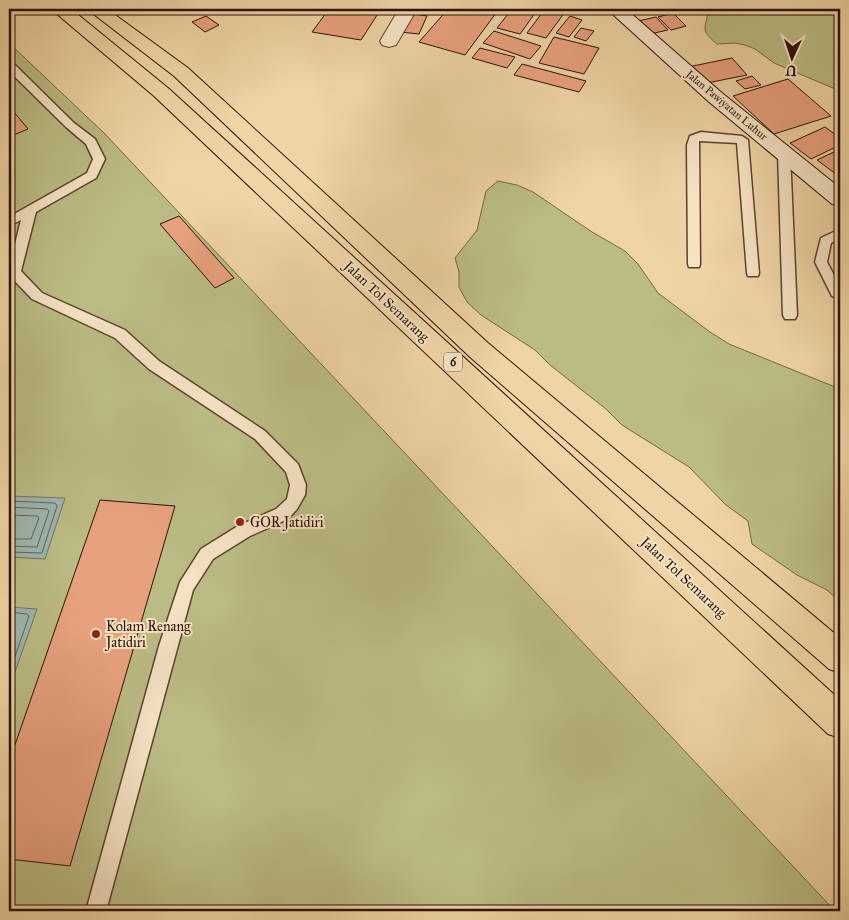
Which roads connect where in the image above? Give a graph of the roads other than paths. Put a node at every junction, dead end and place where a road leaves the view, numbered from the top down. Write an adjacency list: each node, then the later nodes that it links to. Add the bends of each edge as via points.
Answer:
1 (60, 9): 18 (highway, Jalan Tol Semarang / 6, via 161,92)
2 (96, 9): 17 (highway, Jalan Tol Semarang / 6, via 180,72 479,350)
3 (408, 9): 5 (main road)
4 (616, 9): 7 (main road, Jalan Pawiyatan Luhur, via 716,97)
5 (388, 41)
6 (9, 65): 10 (lane, via 92,142 99,158 92,175)
7 (750, 136): 8 (main road, Jalan Pawiyatan Luhur); 13 (lane, via 701,136 694,139); 14 (lane)
8 (784, 153): 9 (main road, Jalan Pawiyatan Luhur); 16 (lane)
9 (840, 199)
10 (30, 211): 11 (lane); 19 (lane, via 14,272 38,296 120,334 154,365 260,435 293,469 298,485 297,495 282,514 244,531 207,554 186,587)
11 (9, 222)
12 (840, 233): 15 (lane, via 825,241 821,262)
13 (694, 264)
14 (753, 273)
15 (840, 294)
16 (790, 315)
17 (840, 658)
18 (840, 722)
19 (96, 911)

